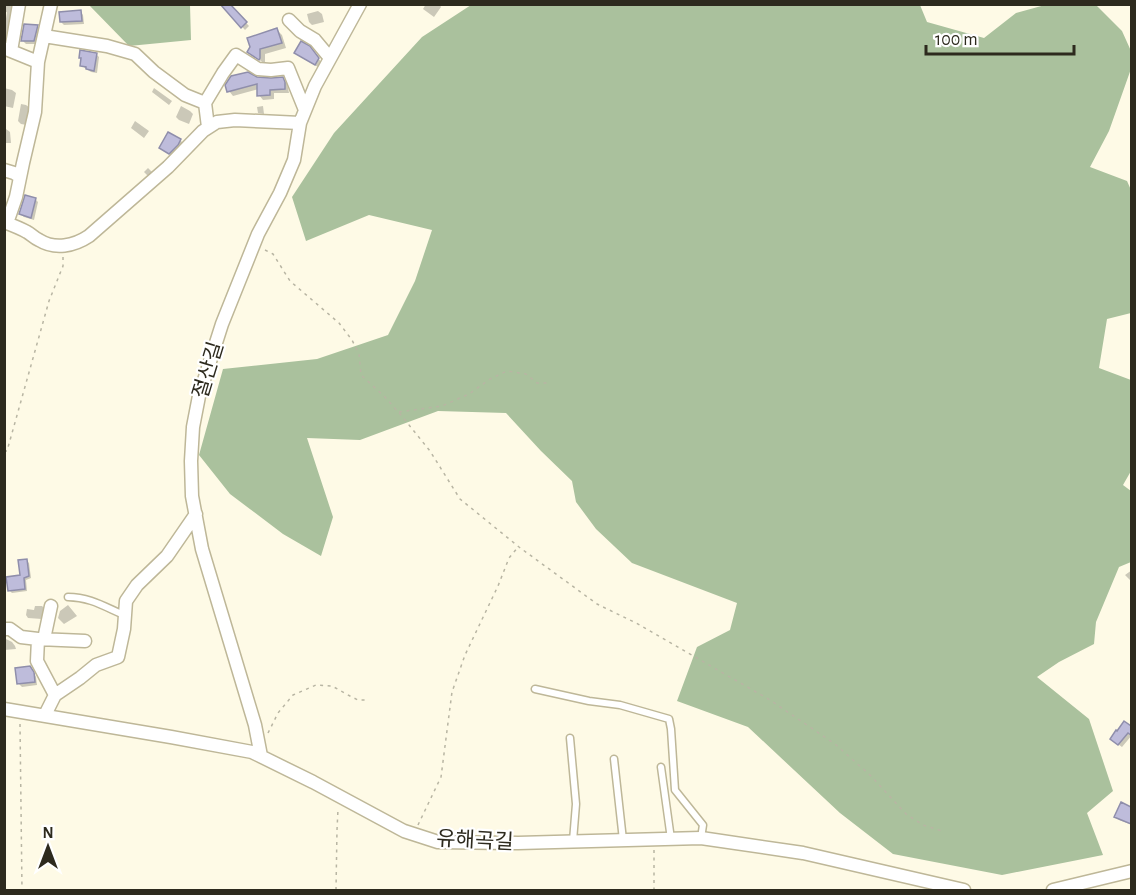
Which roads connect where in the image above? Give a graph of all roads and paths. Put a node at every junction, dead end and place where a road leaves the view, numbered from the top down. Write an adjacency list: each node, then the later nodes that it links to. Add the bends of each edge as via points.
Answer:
1 (19, 4): 6 (street)
2 (51, 4): 5 (street)
3 (358, 5): 7 (street, 절산길)
4 (289, 20): 7 (street, via 315,40)
5 (44, 36): 8 (street); 9 (street, via 135,54 185,95)
6 (8, 50): 8 (street)
7 (330, 58): 10 (street, 절산길)
8 (38, 62): 14 (street, via 35,112)
9 (206, 103): 10 (street, via 236,55 258,69 288,68); 12 (street)
10 (305, 110): 11 (street, 절산길)
11 (300, 123): 12 (street, via 235,120); 16 (street, 절산길, via 294,160)
12 (208, 127): 17 (street, via 89,236)
13 (4, 170): 14 (street)
14 (20, 177): 15 (street)
15 (6, 223): 17 (street, via 42,242)
16 (254, 244): 19 (path, via 273,254 290,281 339,323 359,354 361,375); 21 (street, 절산길, via 199,396 191,461)
17 (62, 246): 20 (path, via 63,266)
18 (547, 383): 19 (path, via 507,371 442,406)
19 (398, 412): 22 (path, via 430,451 460,499)
20 (4, 451)
21 (196, 514): 25 (street, via 167,556 137,585 126,601); 36 (street, 절산길, via 202,549)
22 (519, 547): 41 (path, via 597,604 770,700 835,744 906,814); 42 (path, via 509,558 465,655 452,692 441,777)
23 (68, 597): 25 (lane, via 81,597)
24 (51, 606): 27 (street)
25 (125, 615): 30 (street, via 118,657 96,665)
26 (4, 628): 27 (street, via 21,637)
27 (41, 639): 28 (street); 30 (street, via 37,662)
28 (86, 641)
29 (535, 689): 43 (lane, via 669,719 675,790 703,825)
30 (55, 695): 34 (street)
31 (368, 700): 36 (path, via 358,700 332,686 316,685 293,694 269,732)
32 (4, 709): 33 (street, 유해곡길)
33 (20, 711): 34 (street, 유해곡길); 49 (path)
34 (45, 715): 37 (street, 유해곡길)
35 (570, 738): 47 (lane, via 576,804)
36 (258, 741): 37 (street, 절산길)
37 (261, 756): 40 (street, 유해곡길)
38 (614, 759): 46 (lane)
39 (661, 766): 44 (lane)
40 (340, 796): 42 (street, 유해곡길); 50 (path)
41 (942, 831)
42 (414, 834): 47 (street, 유해곡길, via 438,842)
43 (701, 838): 44 (street, 유해곡길); 52 (street, 유해곡길, via 803,853)
44 (671, 839): 45 (street, 유해곡길)
45 (654, 840): 46 (street, 유해곡길); 51 (path)
46 (624, 841): 47 (street, 유해곡길)
47 (573, 842)
48 (1131, 871): 53 (street)
49 (22, 891)
50 (336, 891)
51 (654, 891)
52 (964, 891)
53 (1053, 891)

